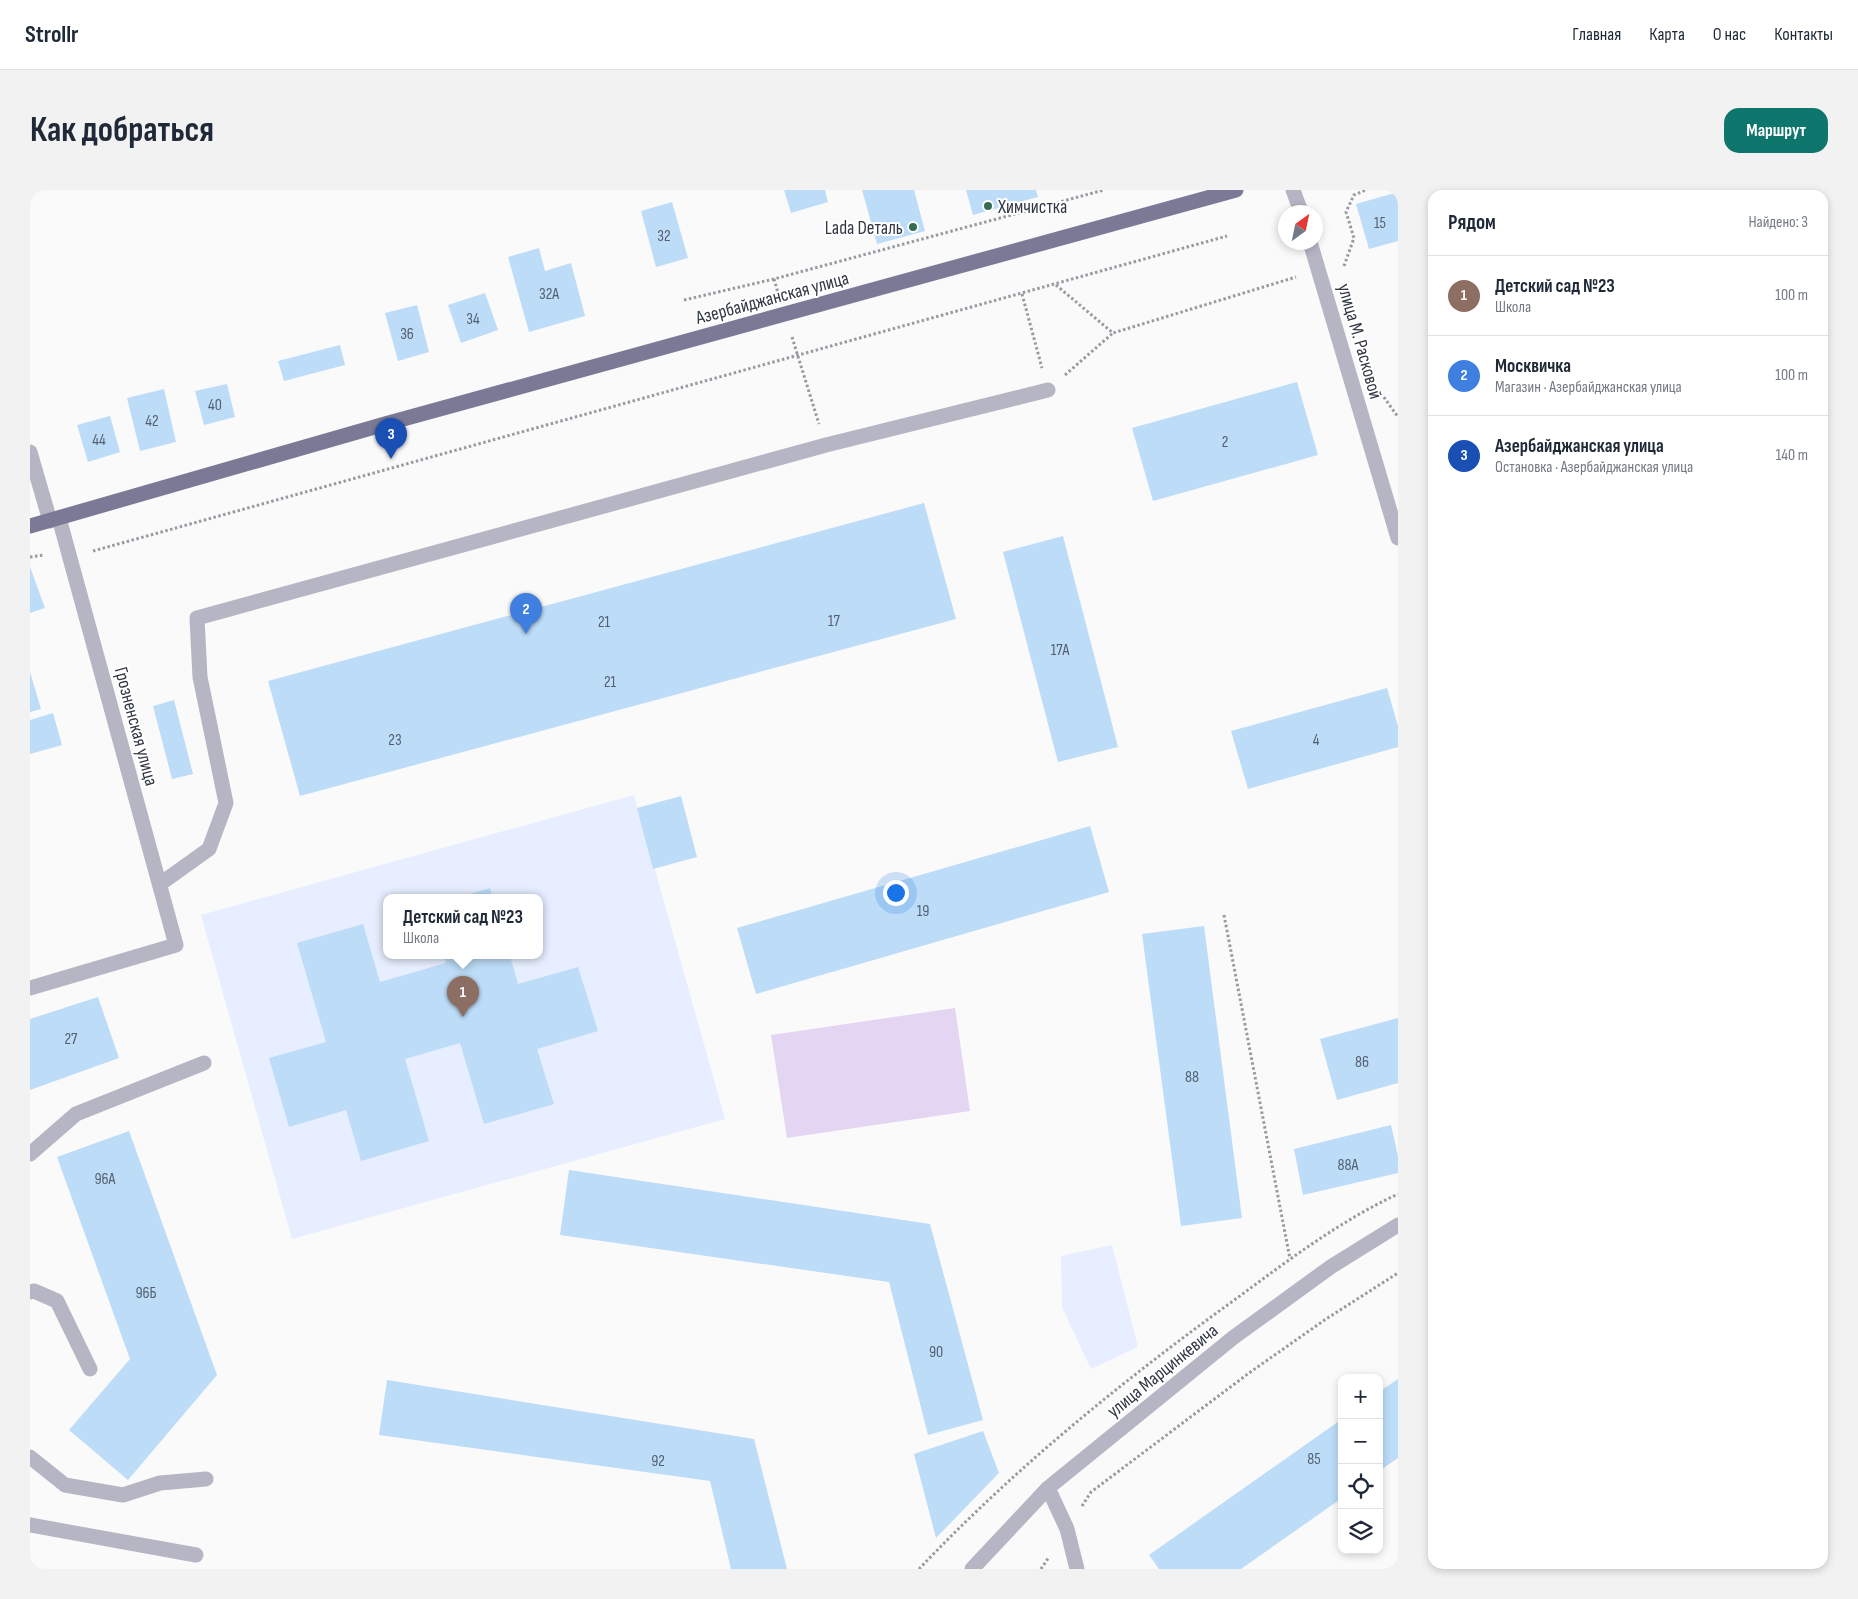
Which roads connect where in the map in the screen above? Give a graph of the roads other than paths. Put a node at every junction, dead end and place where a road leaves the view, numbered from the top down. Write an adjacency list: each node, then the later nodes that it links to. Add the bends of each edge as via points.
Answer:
1 (1236, 190): 7 (main road, Азербайджанская улица, via 385,424)
2 (1293, 190): 3 (street)
3 (1298, 205)
4 (1313, 250): 9 (street, улица М. Расковой)
5 (1048, 390): 10 (street, via 826,445 197,618 200,678 226,803 209,849)
6 (30, 452): 7 (street, Грозненская улица)
7 (55, 520): 8 (main road, Азербайджанская улица); 10 (street, Грозненская улица, via 69,553)
8 (30, 526)
9 (1398, 538)
10 (160, 884): 11 (street, Грозненская улица, via 176,946)
11 (30, 988)
12 (204, 1063): 13 (street, via 76,1114)
13 (30, 1154)
14 (1398, 1225): 19 (street, улица Марцинкевича, via 1332,1266 1234,1337)
15 (30, 1292): 16 (street, via 57,1301)
16 (90, 1369)
17 (30, 1457): 18 (street, via 65,1485 123,1495 160,1483)
18 (206, 1480)
19 (1048, 1488): 22 (street, улица Марцинкевича); 23 (street, via 1067,1529)
20 (30, 1525): 21 (street)
21 (196, 1555)
22 (972, 1569)
23 (1077, 1569)

